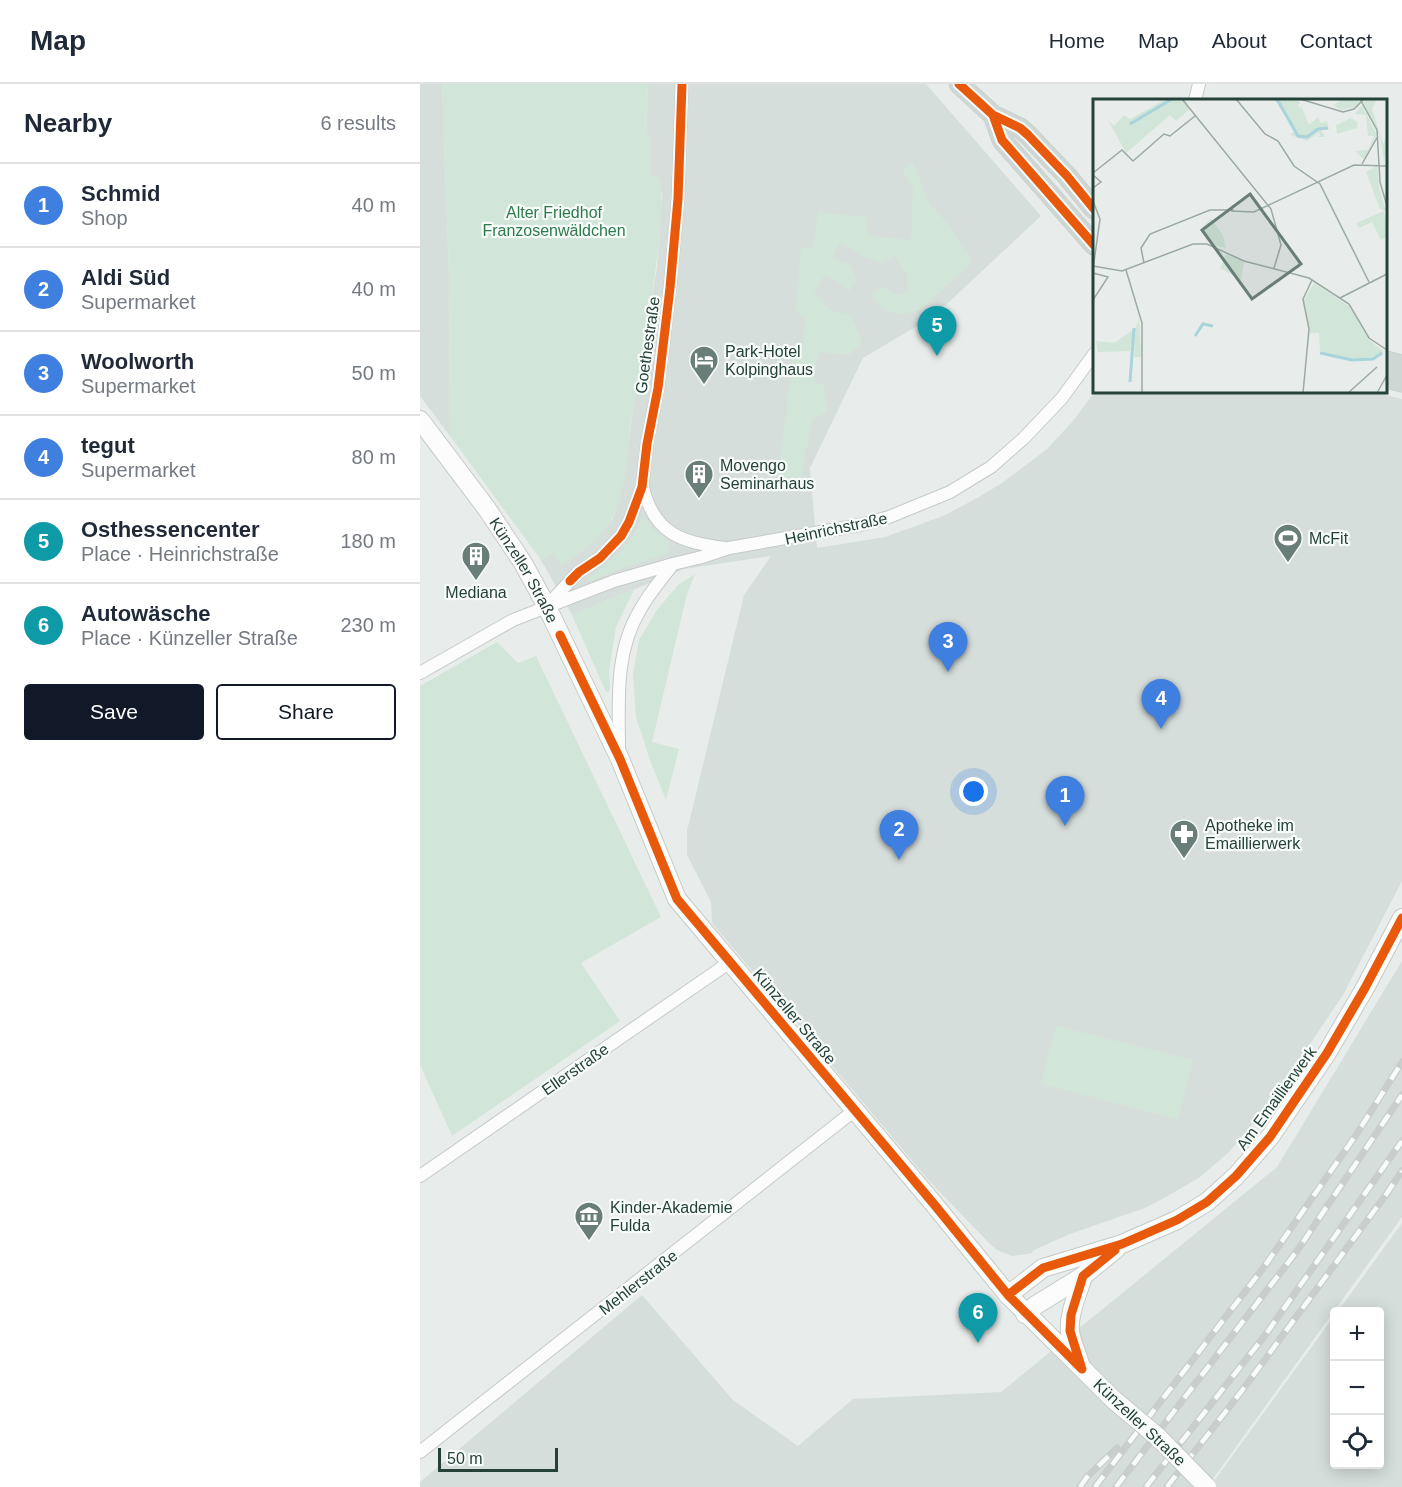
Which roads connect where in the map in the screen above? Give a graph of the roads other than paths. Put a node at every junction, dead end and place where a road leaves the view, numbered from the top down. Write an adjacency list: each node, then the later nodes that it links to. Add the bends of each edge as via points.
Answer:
1 (682, 84): 14 (street, Goethestraße, via 670,288)
2 (959, 84): 5 (main road)
3 (1199, 84): 4 (street)
4 (1196, 99)
5 (993, 115): 6 (main road, via 1028,135); 7 (main road, via 1002,140)
6 (1093, 207)
7 (1093, 243)
8 (1092, 359): 15 (street, Heinrichstraße, via 1024,438 991,467 950,492 860,525)
9 (1387, 361): 10 (main road)
10 (1402, 365)
11 (1387, 378): 12 (main road)
12 (1402, 382)
13 (420, 420): 17 (main road, Künzeller Straße, via 487,509)
14 (642, 487): 15 (street, Goethestraße, via 654,515 670,533 701,544); 17 (street, Goethestraße, via 621,536 600,558 579,572)
15 (729, 548): 16 (street, Heinrichstraße)
16 (673, 564): 17 (street, Heinrichstraße); 19 (street, via 639,610 626,642 619,681)
17 (547, 607): 18 (street, Heinrichstraße, via 513,620); 19 (main road, Künzeller Straße)
18 (420, 673)
19 (620, 759): 21 (main road, Künzeller Straße, via 677,899)
20 (1402, 918): 24 (main road, Am Emaillierwerk, via 1327,1053 1254,1156 1207,1202 1158,1230)
21 (730, 962): 22 (main road, Künzeller Straße); 23 (street, Ellerstraße)
22 (855, 1110): 26 (main road, Künzeller Straße); 29 (street, Mehlerstraße)
23 (420, 1176)
24 (1122, 1244): 25 (main road, Am Emaillierwerk); 26 (main road, Am Emaillierwerk, via 1043,1268)
25 (1083, 1276): 27 (main road, Am Emaillierwerk); 28 (main road, via 1070,1326)
26 (1008, 1295): 27 (main road, Künzeller Straße)
27 (1025, 1314): 28 (main road, Künzeller Straße)
28 (1082, 1369): 30 (main road, Künzeller Straße, bridge)
29 (420, 1452)
30 (1207, 1487)

